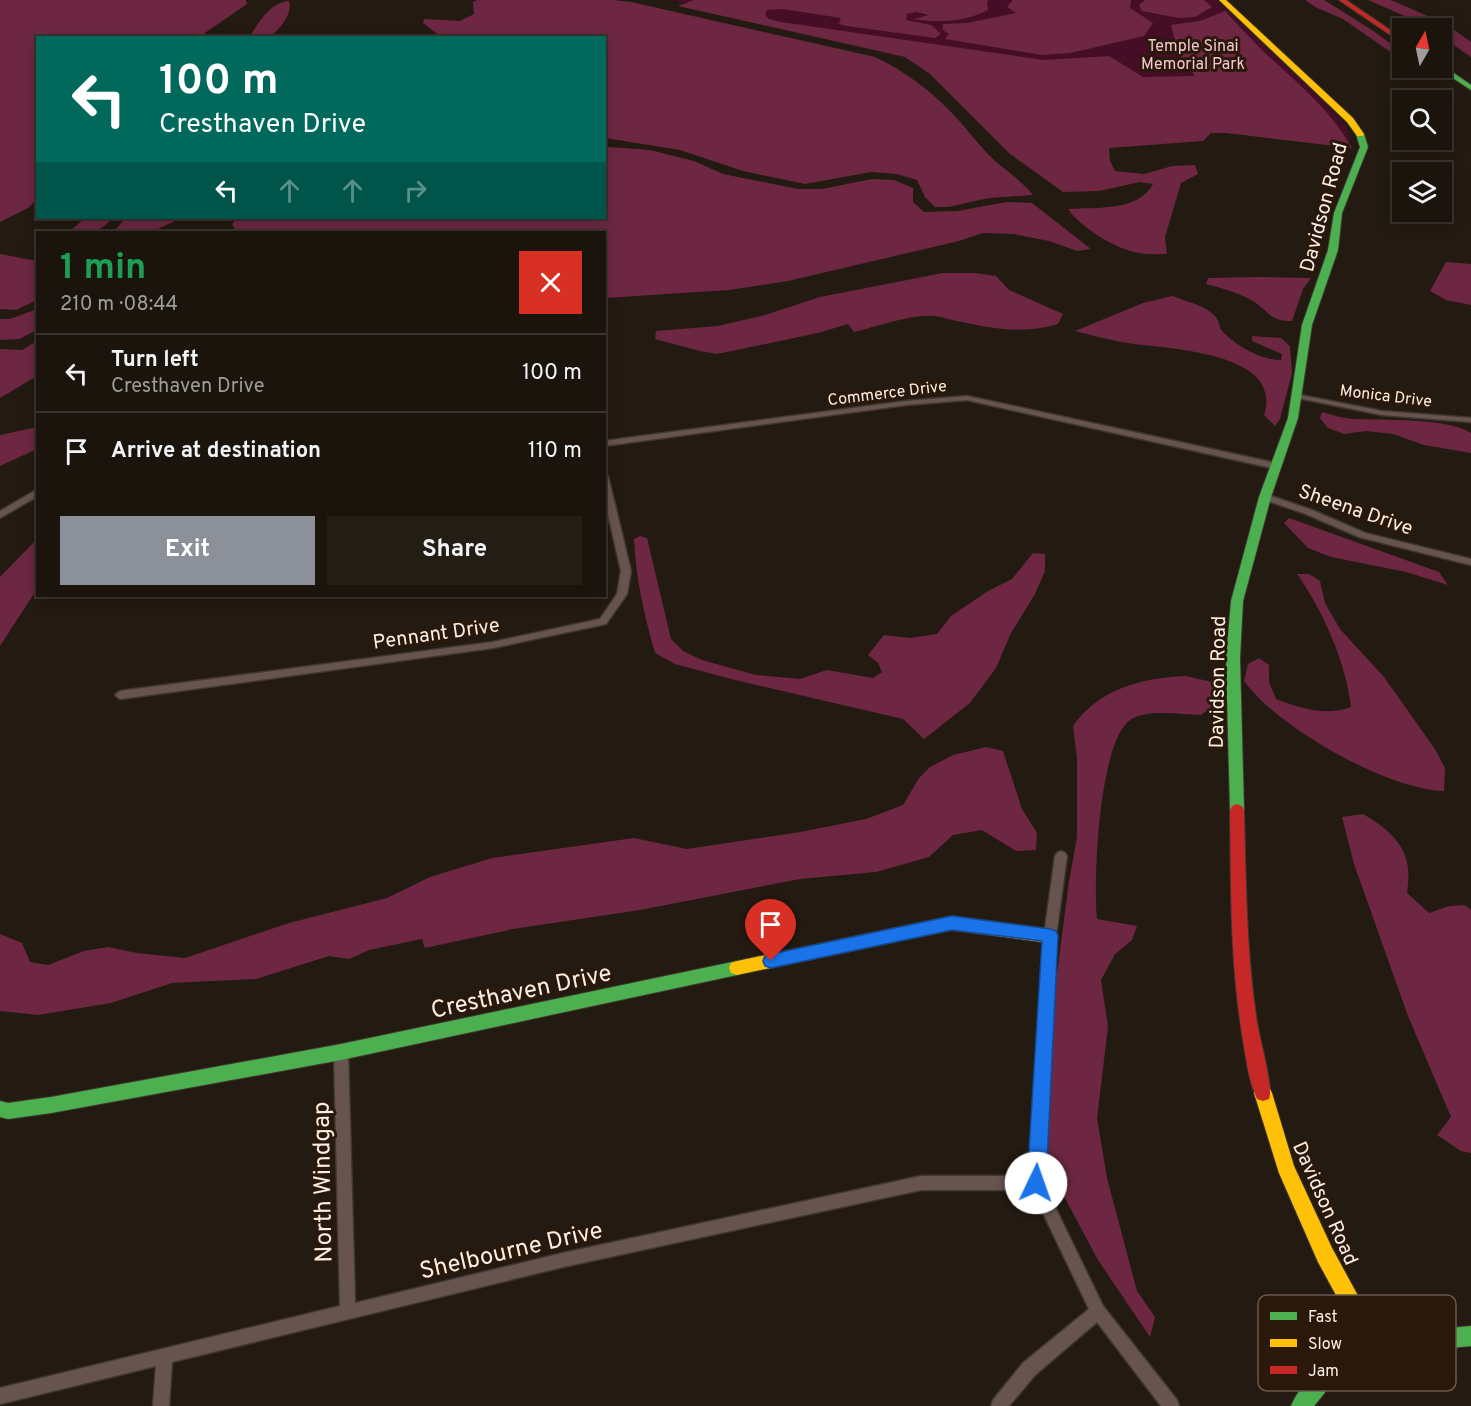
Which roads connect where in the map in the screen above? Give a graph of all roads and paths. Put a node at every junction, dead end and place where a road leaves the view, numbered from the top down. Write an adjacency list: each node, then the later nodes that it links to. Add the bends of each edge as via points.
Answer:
1 (1222, 0): 10 (main road, Davidson Road, via 1350,120 1364,147 1338,213 1326,272 1307,325)
2 (1342, 0): 5 (main road)
3 (1353, 0): 4 (main road)
4 (1392, 26)
5 (1392, 34)
6 (1452, 67): 8 (main road)
7 (1452, 74): 9 (main road)
8 (1471, 79)
9 (1471, 88)
10 (1298, 396): 11 (street, Monica Drive, via 1382,413); 13 (main road, Davidson Road)
11 (1471, 420)
12 (606, 444): 13 (street, Commerce Drive, via 967,398)
13 (1276, 466): 16 (main road, Davidson Road)
14 (606, 485): 19 (street, Pennant Drive, via 626,571 622,594 603,622 493,645)
15 (36, 493): 17 (street)
16 (1265, 497): 18 (street, Sheena Drive, via 1362,535); 25 (main road, Davidson Road, via 1238,601 1233,658 1245,1005 1257,1071 1285,1167)
17 (0, 515)
18 (1471, 562)
19 (120, 695)
20 (1061, 856): 21 (street)
21 (1050, 936): 22 (main road, Cresthaven Drive, via 952,923); 24 (street)
22 (341, 1052): 23 (main road, Cresthaven Drive, via 51,1105); 26 (street, North Windgap)
23 (0, 1109)
24 (1036, 1183): 26 (street, Shelbourne Drive, via 921,1183 562,1260); 27 (street)
25 (1347, 1295)
26 (348, 1311): 30 (street, Shelbourne Drive)
27 (1098, 1311): 34 (street, via 1029,1370); 35 (street)
28 (1471, 1336): 29 (main road)
29 (1456, 1337)
30 (165, 1355): 32 (street, Shelbourne Drive); 33 (street)
31 (1313, 1391): 36 (main road)
32 (0, 1396)
33 (161, 1406)
34 (999, 1406)
35 (1171, 1406)
36 (1301, 1406)

